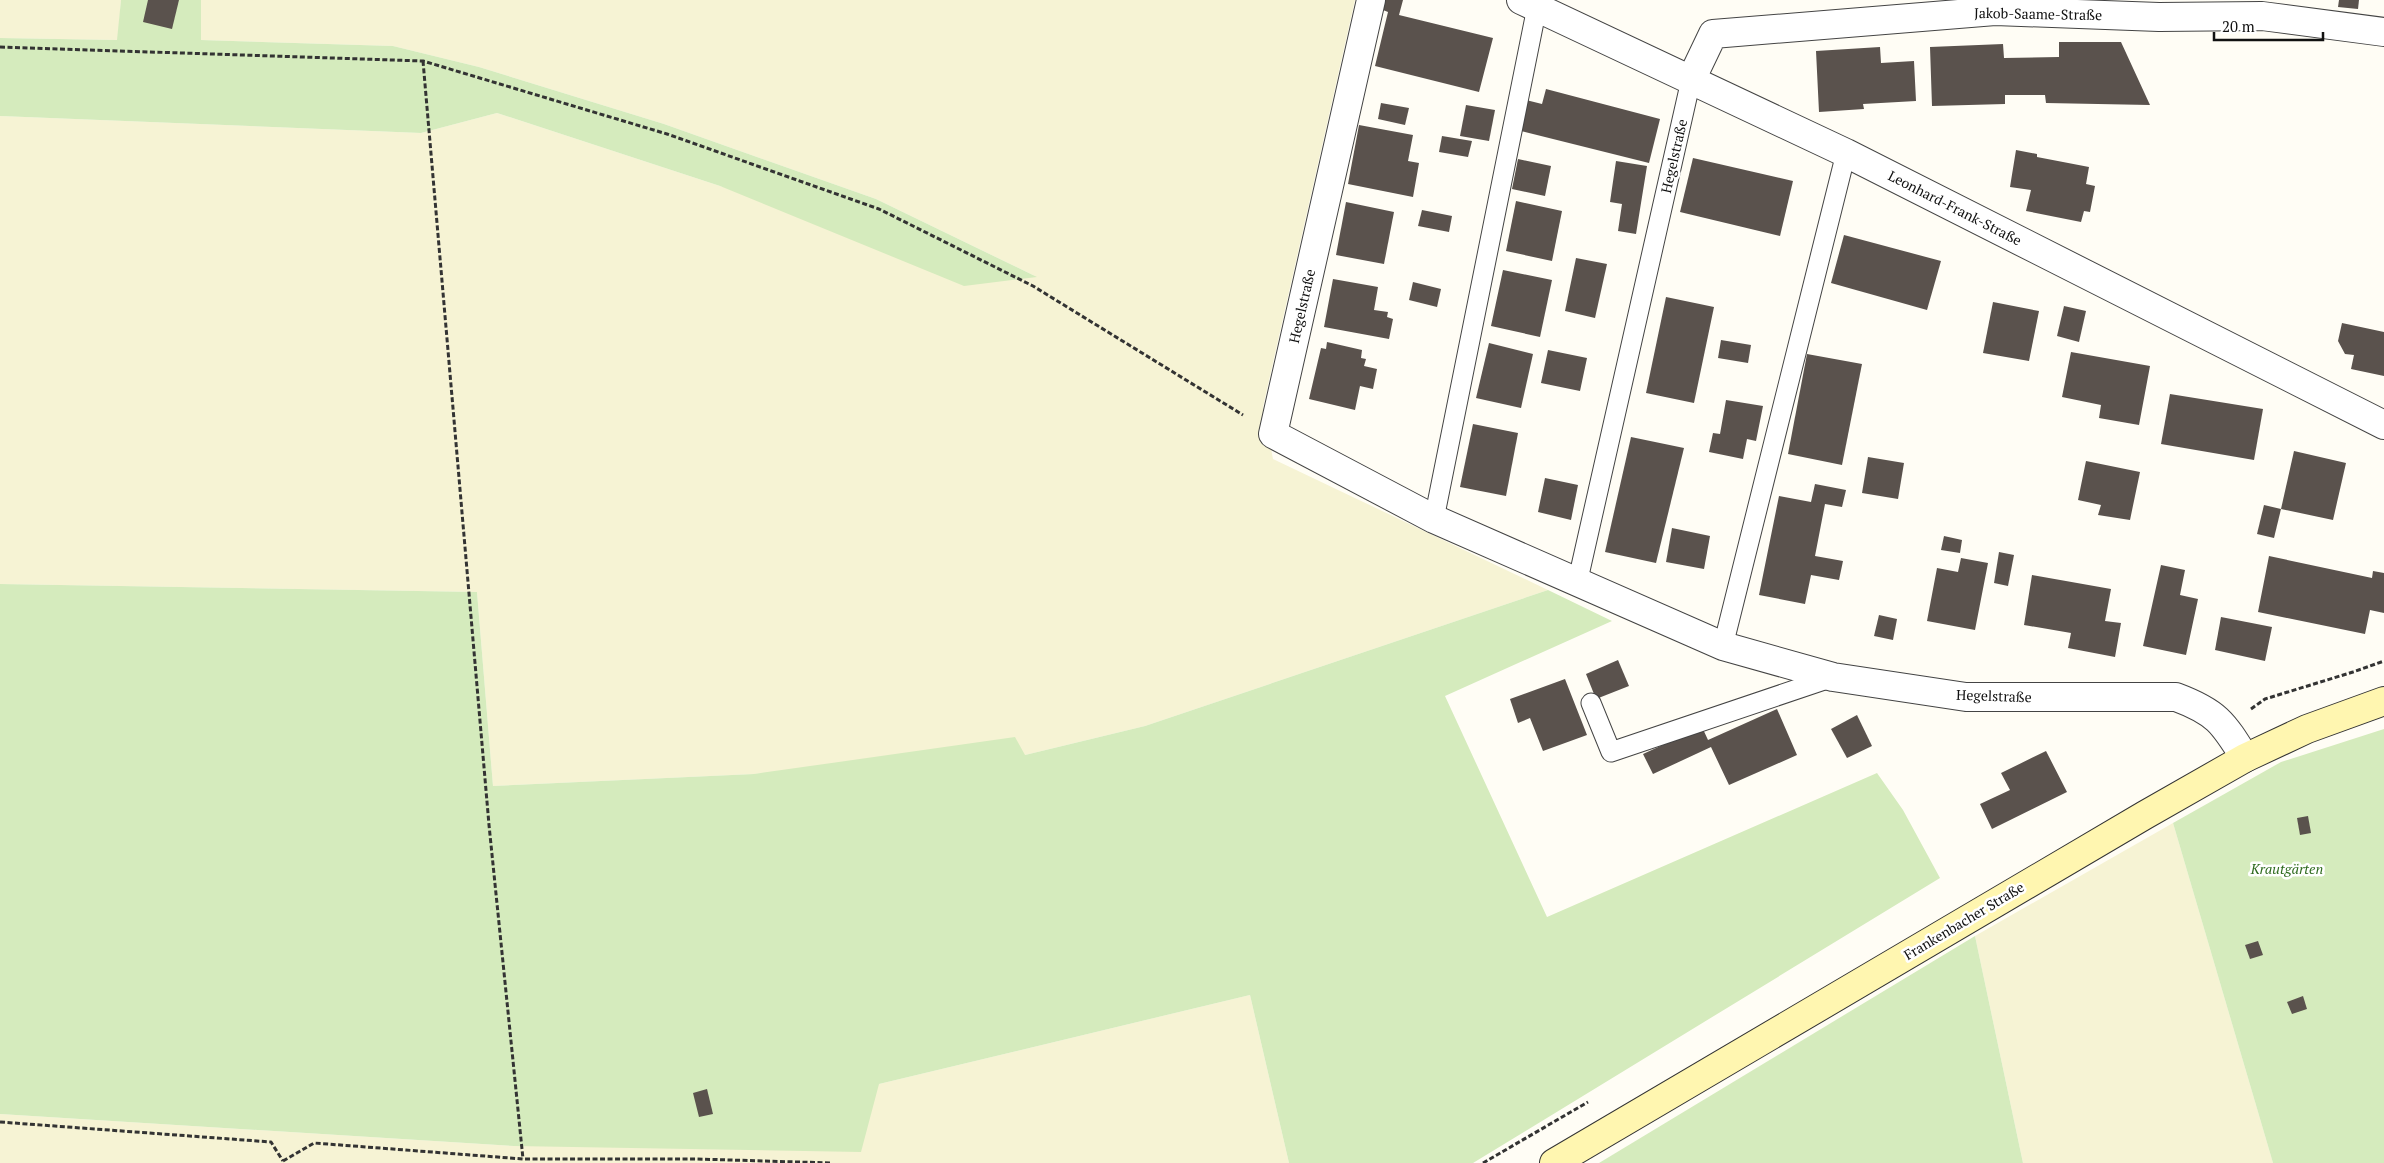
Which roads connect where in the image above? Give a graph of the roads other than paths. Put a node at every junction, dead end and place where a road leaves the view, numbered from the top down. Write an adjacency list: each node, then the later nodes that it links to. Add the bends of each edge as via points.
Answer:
1 (1371, 0): 7 (street, Hegelstraße, via 1273,434)
2 (1529, 3): 4 (street, Leonhard-Frank-Straße); 7 (lane)
3 (2384, 32): 4 (street, Jakob-Saame-Straße, via 2262,16 2158,17 1995,11 1713,34)
4 (1691, 80): 5 (street, Leonhard-Frank-Straße); 8 (lane, Hegelstraße)
5 (1846, 153): 6 (street, Leonhard-Frank-Straße); 9 (lane)
6 (2384, 425)
7 (1434, 519): 8 (street, Hegelstraße)
8 (1577, 584): 9 (street, Hegelstraße)
9 (1723, 646): 10 (street, Hegelstraße)
10 (1833, 677): 12 (lane, via 1611,752); 13 (street, Hegelstraße, via 1966,697 2176,698 2202,707 2226,727)
11 (2384, 701): 13 (main road, Frankenbacher Straße, via 2306,729)
12 (1591, 703)
13 (2245, 758): 14 (main road, Frankenbacher Straße)
14 (1554, 1163)

